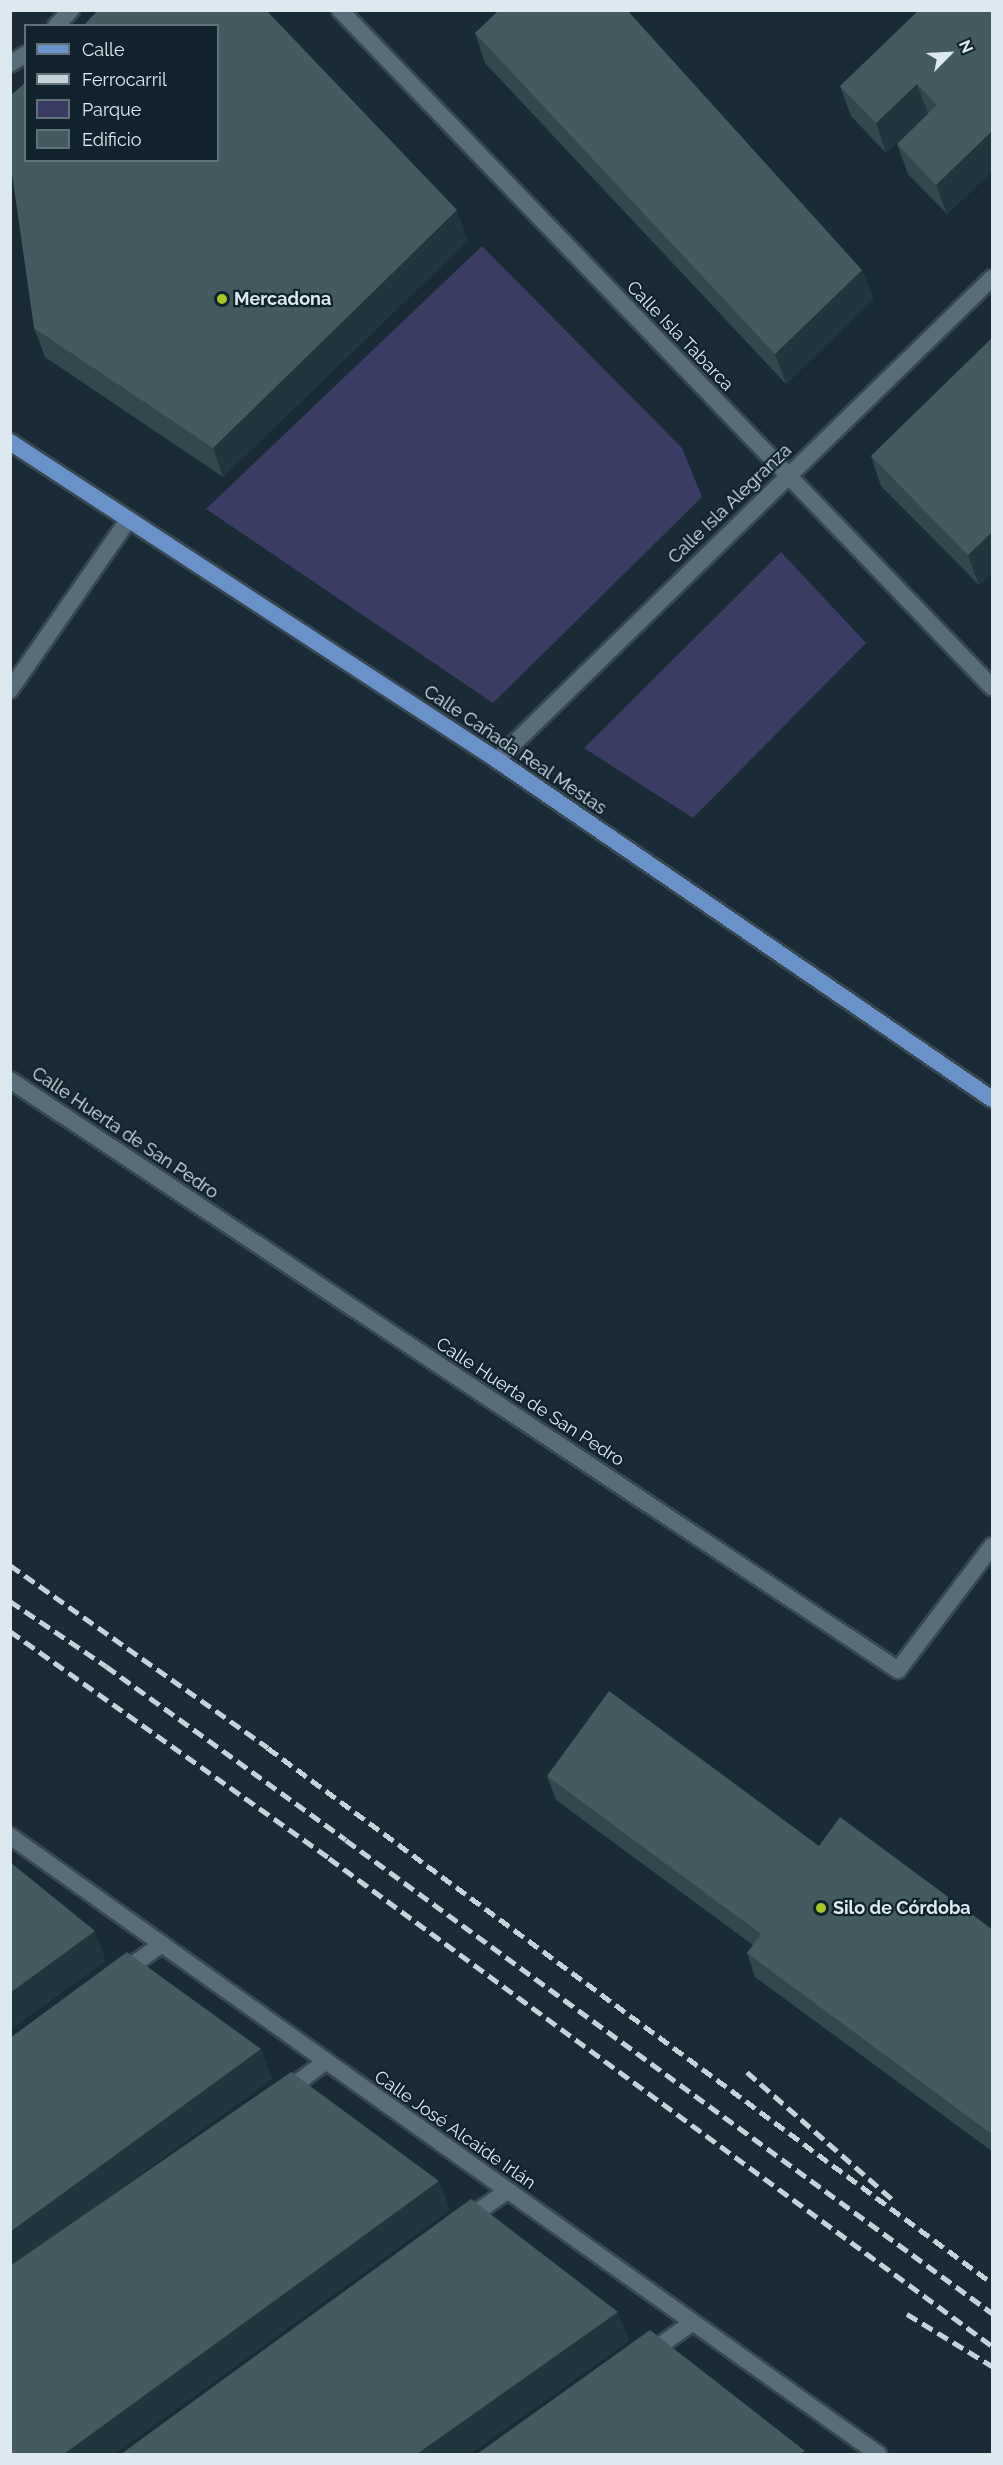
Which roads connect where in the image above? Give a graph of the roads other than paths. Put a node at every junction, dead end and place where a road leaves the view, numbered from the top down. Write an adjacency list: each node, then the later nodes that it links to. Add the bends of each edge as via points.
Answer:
1 (71, 10): 3 (street)
2 (340, 10): 8 (street, Calle Isla Tabarca)
3 (58, 24)
4 (24, 55): 5 (street)
5 (10, 64)
6 (993, 278): 8 (street, Calle Isla Alegranza)
7 (10, 442): 9 (main road, Calle Cañada Real Mestas)
8 (788, 475): 10 (street, Calle Isla Tabarca); 12 (street, Calle Isla Alegranza)
9 (129, 519): 11 (street); 12 (main road, Calle Cañada Real Mestas)
10 (993, 687)
11 (10, 690)
12 (497, 760): 14 (main road, Calle Cañada Real Mestas)
13 (10, 1080): 15 (street, Calle Huerta de San Pedro, via 898,1670)
14 (993, 1098)
15 (993, 1545)
16 (10, 1836): 17 (street, Calle José Alcaide Irlán)
17 (162, 1944): 18 (street); 19 (street, Calle José Alcaide Irlán)
18 (105, 1984)
19 (326, 2062): 20 (street); 21 (street, Calle José Alcaide Irlán)
20 (268, 2103)
21 (507, 2191): 22 (street); 23 (street, Calle José Alcaide Irlán)
22 (449, 2231)
23 (692, 2323): 24 (street); 25 (street, Calle José Alcaide Irlán)
24 (633, 2364)
25 (878, 2454)

